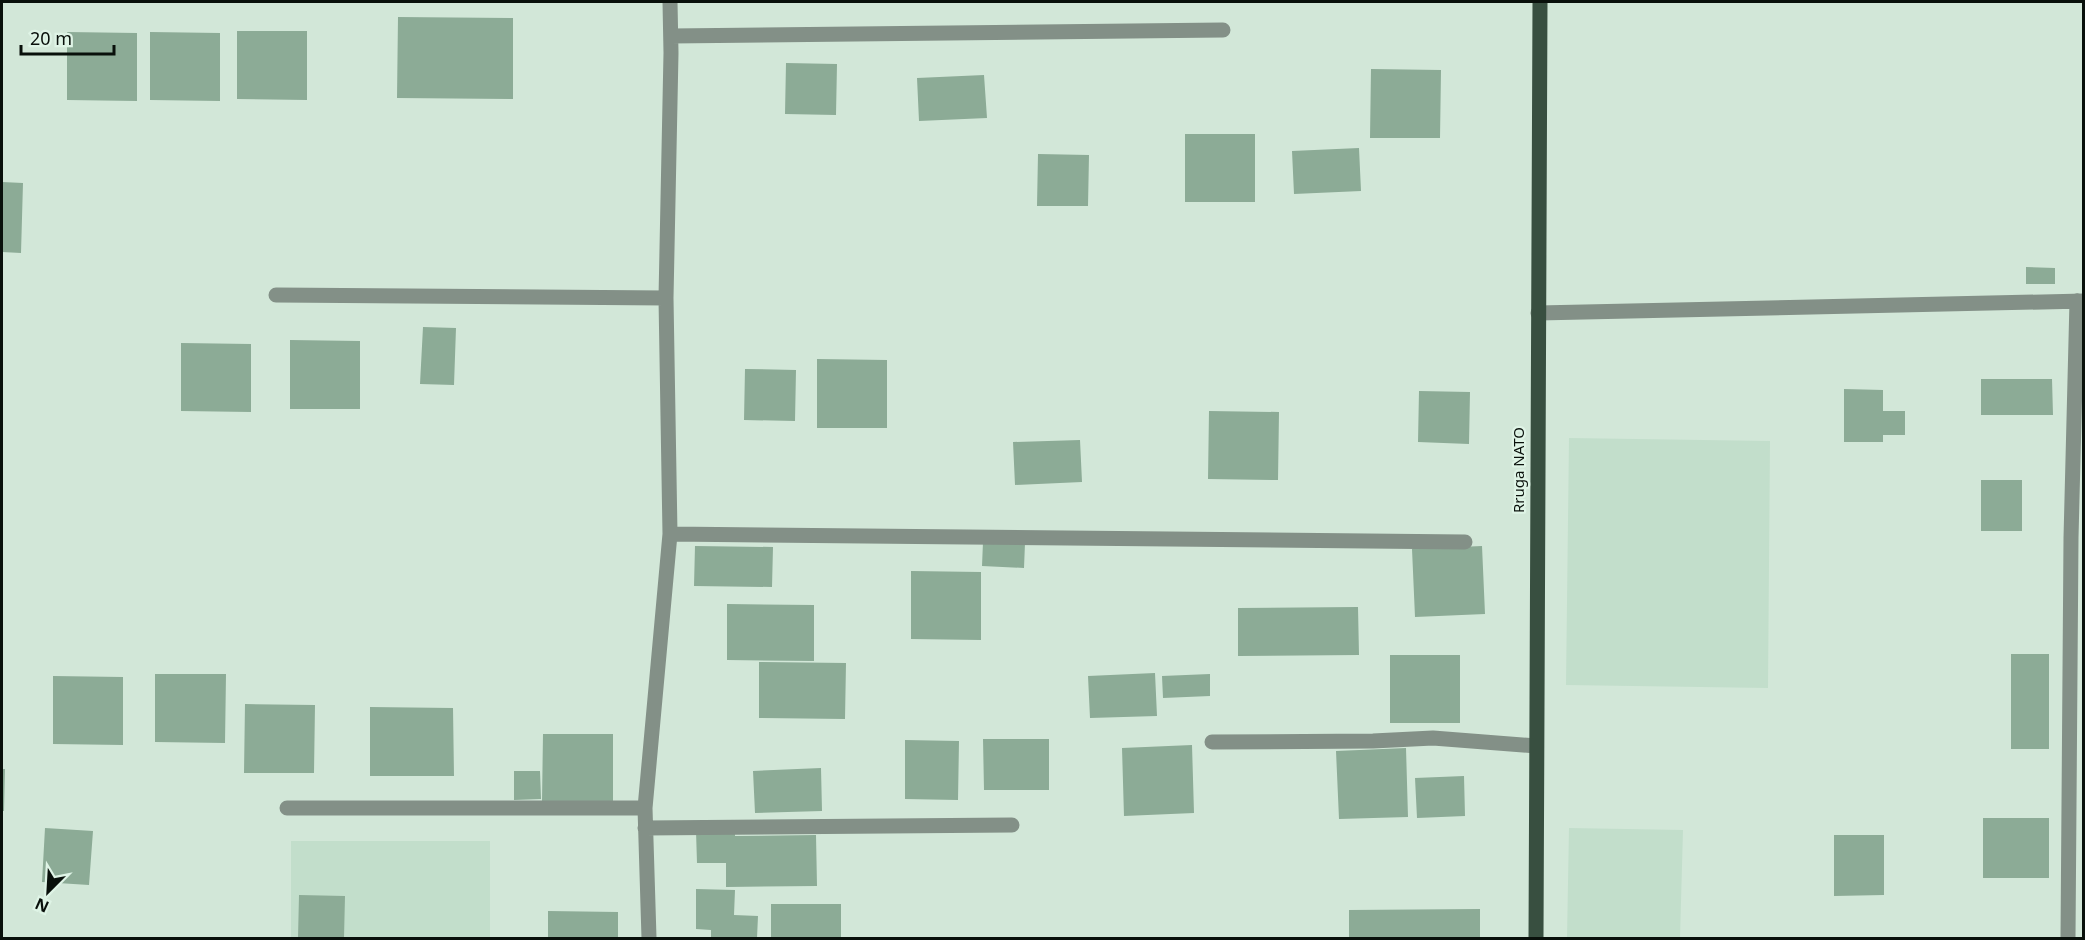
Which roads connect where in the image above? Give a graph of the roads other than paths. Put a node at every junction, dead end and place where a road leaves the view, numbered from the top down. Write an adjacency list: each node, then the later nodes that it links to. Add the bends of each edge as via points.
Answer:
1 (670, 2): 4 (street)
2 (1540, 2): 8 (main road, Rruga NATO)
3 (1223, 30): 4 (street)
4 (671, 36): 6 (street)
5 (276, 295): 6 (street)
6 (666, 298): 9 (street)
7 (2080, 301): 8 (street); 19 (street, via 2071,538)
8 (1538, 313): 12 (main road, Rruga NATO)
9 (670, 534): 10 (street); 14 (street)
10 (1465, 542)
11 (1212, 742): 12 (street, via 1433,738)
12 (1536, 746): 18 (main road, Rruga NATO)
13 (287, 808): 14 (street)
14 (645, 808): 16 (street)
15 (1012, 825): 16 (street)
16 (645, 828): 17 (street)
17 (649, 939)
18 (1536, 939)
19 (2068, 939)

